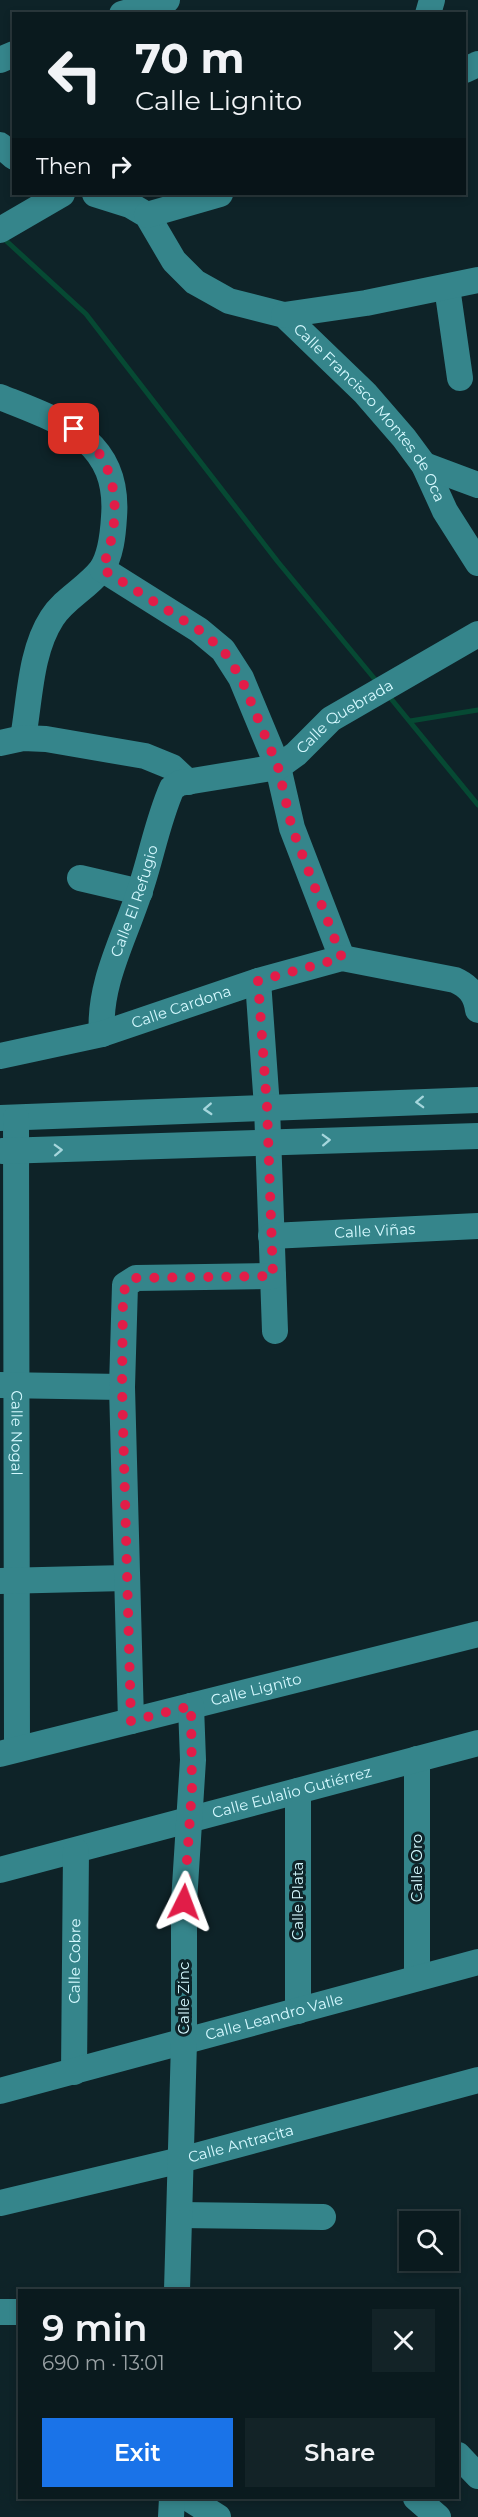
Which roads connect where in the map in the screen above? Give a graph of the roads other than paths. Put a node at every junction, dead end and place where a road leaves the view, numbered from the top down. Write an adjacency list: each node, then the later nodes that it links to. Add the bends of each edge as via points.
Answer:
1 (167, 0): 2 (street)
2 (128, 12)
3 (0, 145): 4 (street)
4 (12, 155)
5 (60, 195): 9 (street)
6 (98, 195): 8 (street)
7 (217, 195): 8 (street)
8 (147, 215): 12 (street, Calle Francisco Montes de Oca, via 174,261 195,282 229,301)
9 (0, 230)
10 (478, 280): 11 (street)
11 (447, 287): 12 (street); 13 (street)
12 (284, 315): 15 (street, Calle Francisco Montes de Oca, via 365,393)
13 (460, 378)
14 (0, 397): 18 (street, via 60,421 87,438 102,458 112,481 115,506 113,533)
15 (424, 465): 16 (street); 17 (street, Calle Francisco Montes de Oca, via 445,511)
16 (478, 485)
17 (478, 563)
18 (102, 569): 20 (street, via 52,617); 21 (street, via 199,630 223,650 241,678)
19 (478, 634): 21 (street, Calle Quebrada, via 331,719)
20 (12, 740): 22 (street, via 145,756 172,767)
21 (278, 767): 22 (street, Calle Quebrada); 25 (street, via 292,828)
22 (188, 782): 24 (street, Calle El Refugio, via 172,788)
23 (80, 878): 24 (street)
24 (140, 892): 28 (street, Calle El Refugio, via 103,998)
25 (342, 958): 26 (street, Calle Cardona); 27 (street, Calle Cardona, via 455,980 473,993)
26 (258, 981): 28 (street, Calle Cardona); 31 (street)
27 (478, 1010)
28 (102, 1034): 29 (street, Calle Cardona)
29 (0, 1056)
30 (478, 1100): 31 (street, one-way to 31)
31 (267, 1107): 32 (street, one-way to 32); 34 (street)
32 (8, 1118): 35 (street, Calle Nogal)
33 (478, 1136): 34 (street, one-way to 33)
34 (267, 1141): 35 (street, one-way to 34); 37 (street)
35 (9, 1151): 40 (street, Calle Nogal)
36 (478, 1226): 37 (street, Calle Viñas)
37 (271, 1236): 38 (street)
38 (273, 1276): 39 (street); 41 (street, via 129,1280 123,1293)
39 (275, 1331)
40 (7, 1385): 41 (street); 43 (street, Calle Nogal)
41 (122, 1387): 42 (street)
42 (126, 1578): 43 (street); 46 (street)
43 (8, 1581): 48 (street, Calle Nogal)
44 (478, 1634): 45 (street, Calle Lignito)
45 (191, 1706): 46 (street, Calle Lignito); 51 (street, Calle Zinc)
46 (131, 1721): 48 (street, Calle Lignito)
47 (478, 1743): 49 (street, Calle Eulalio Gutiérrez)
48 (9, 1751)
49 (417, 1759): 50 (street, Calle Eulalio Gutiérrez); 55 (street, Calle Oro)
50 (298, 1791): 51 (street, Calle Eulalio Gutiérrez); 56 (street, Calle Plata)
51 (189, 1820): 52 (street, Calle Eulalio Gutiérrez); 57 (street, Calle Zinc, via 184,1902)
52 (76, 1851): 53 (street, Calle Eulalio Gutiérrez); 58 (street, Calle Cobre)
53 (0, 1870)
54 (478, 1962): 55 (street, Calle Leandro Valle)
55 (417, 1978): 56 (street, Calle Leandro Valle)
56 (297, 2011): 57 (street, Calle Leandro Valle)
57 (184, 2042): 58 (street, Calle Leandro Valle); 61 (street, Calle Zinc)
58 (74, 2072): 60 (street, Calle Leandro Valle)
59 (478, 2080): 61 (street, Calle Antracita)
60 (0, 2091)
61 (181, 2160): 62 (street, Calle Antracita); 63 (street, Calle Zinc)
62 (0, 2203)
63 (180, 2215): 64 (street); 65 (street, Calle Zinc)
64 (323, 2217)
65 (177, 2289)
66 (0, 2312): 67 (street)
67 (18, 2312)
68 (459, 2456): 69 (street)
69 (478, 2476)
70 (172, 2499): 73 (street)
71 (190, 2499): 74 (street)
72 (417, 2499): 75 (street)
73 (171, 2517)
74 (218, 2517)
75 (438, 2517)

